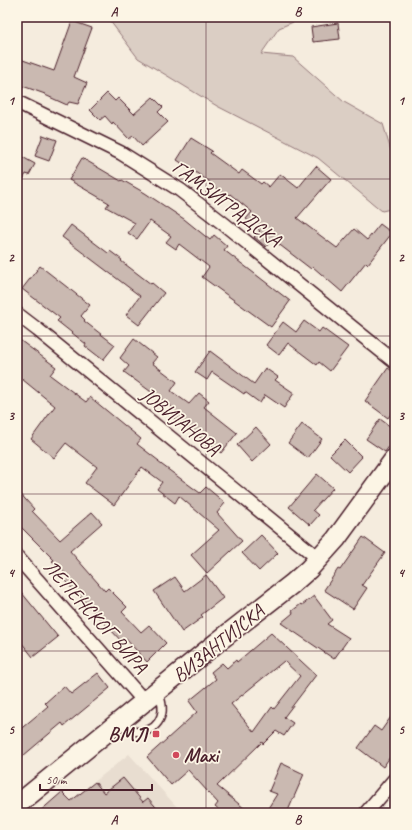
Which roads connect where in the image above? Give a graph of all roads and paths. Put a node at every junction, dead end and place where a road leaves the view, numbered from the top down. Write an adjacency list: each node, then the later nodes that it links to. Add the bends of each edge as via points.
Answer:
1 (17, 102): 3 (street, ГАМЗИГРАДСКА, via 121,153 180,190)
2 (17, 314): 6 (street, ЈОВИЈАНОВА)
3 (395, 362)
4 (395, 458): 6 (street, ВИЗАНТИЈСКА, via 336,540)
5 (17, 557): 7 (street, ЛЕПЕНСКОГ ВИРА)
6 (319, 559): 7 (street, ВИЗАНТИЈСКА, via 292,584)
7 (151, 696): 8 (street, ВИЗАНТИЈСКА); 8 (lane, via 163,709 159,722 141,732 133,732)
8 (118, 723): 10 (street, ВИЗАНТИЈСКА)
9 (395, 779): 11 (street)
10 (17, 805)
11 (366, 813)

